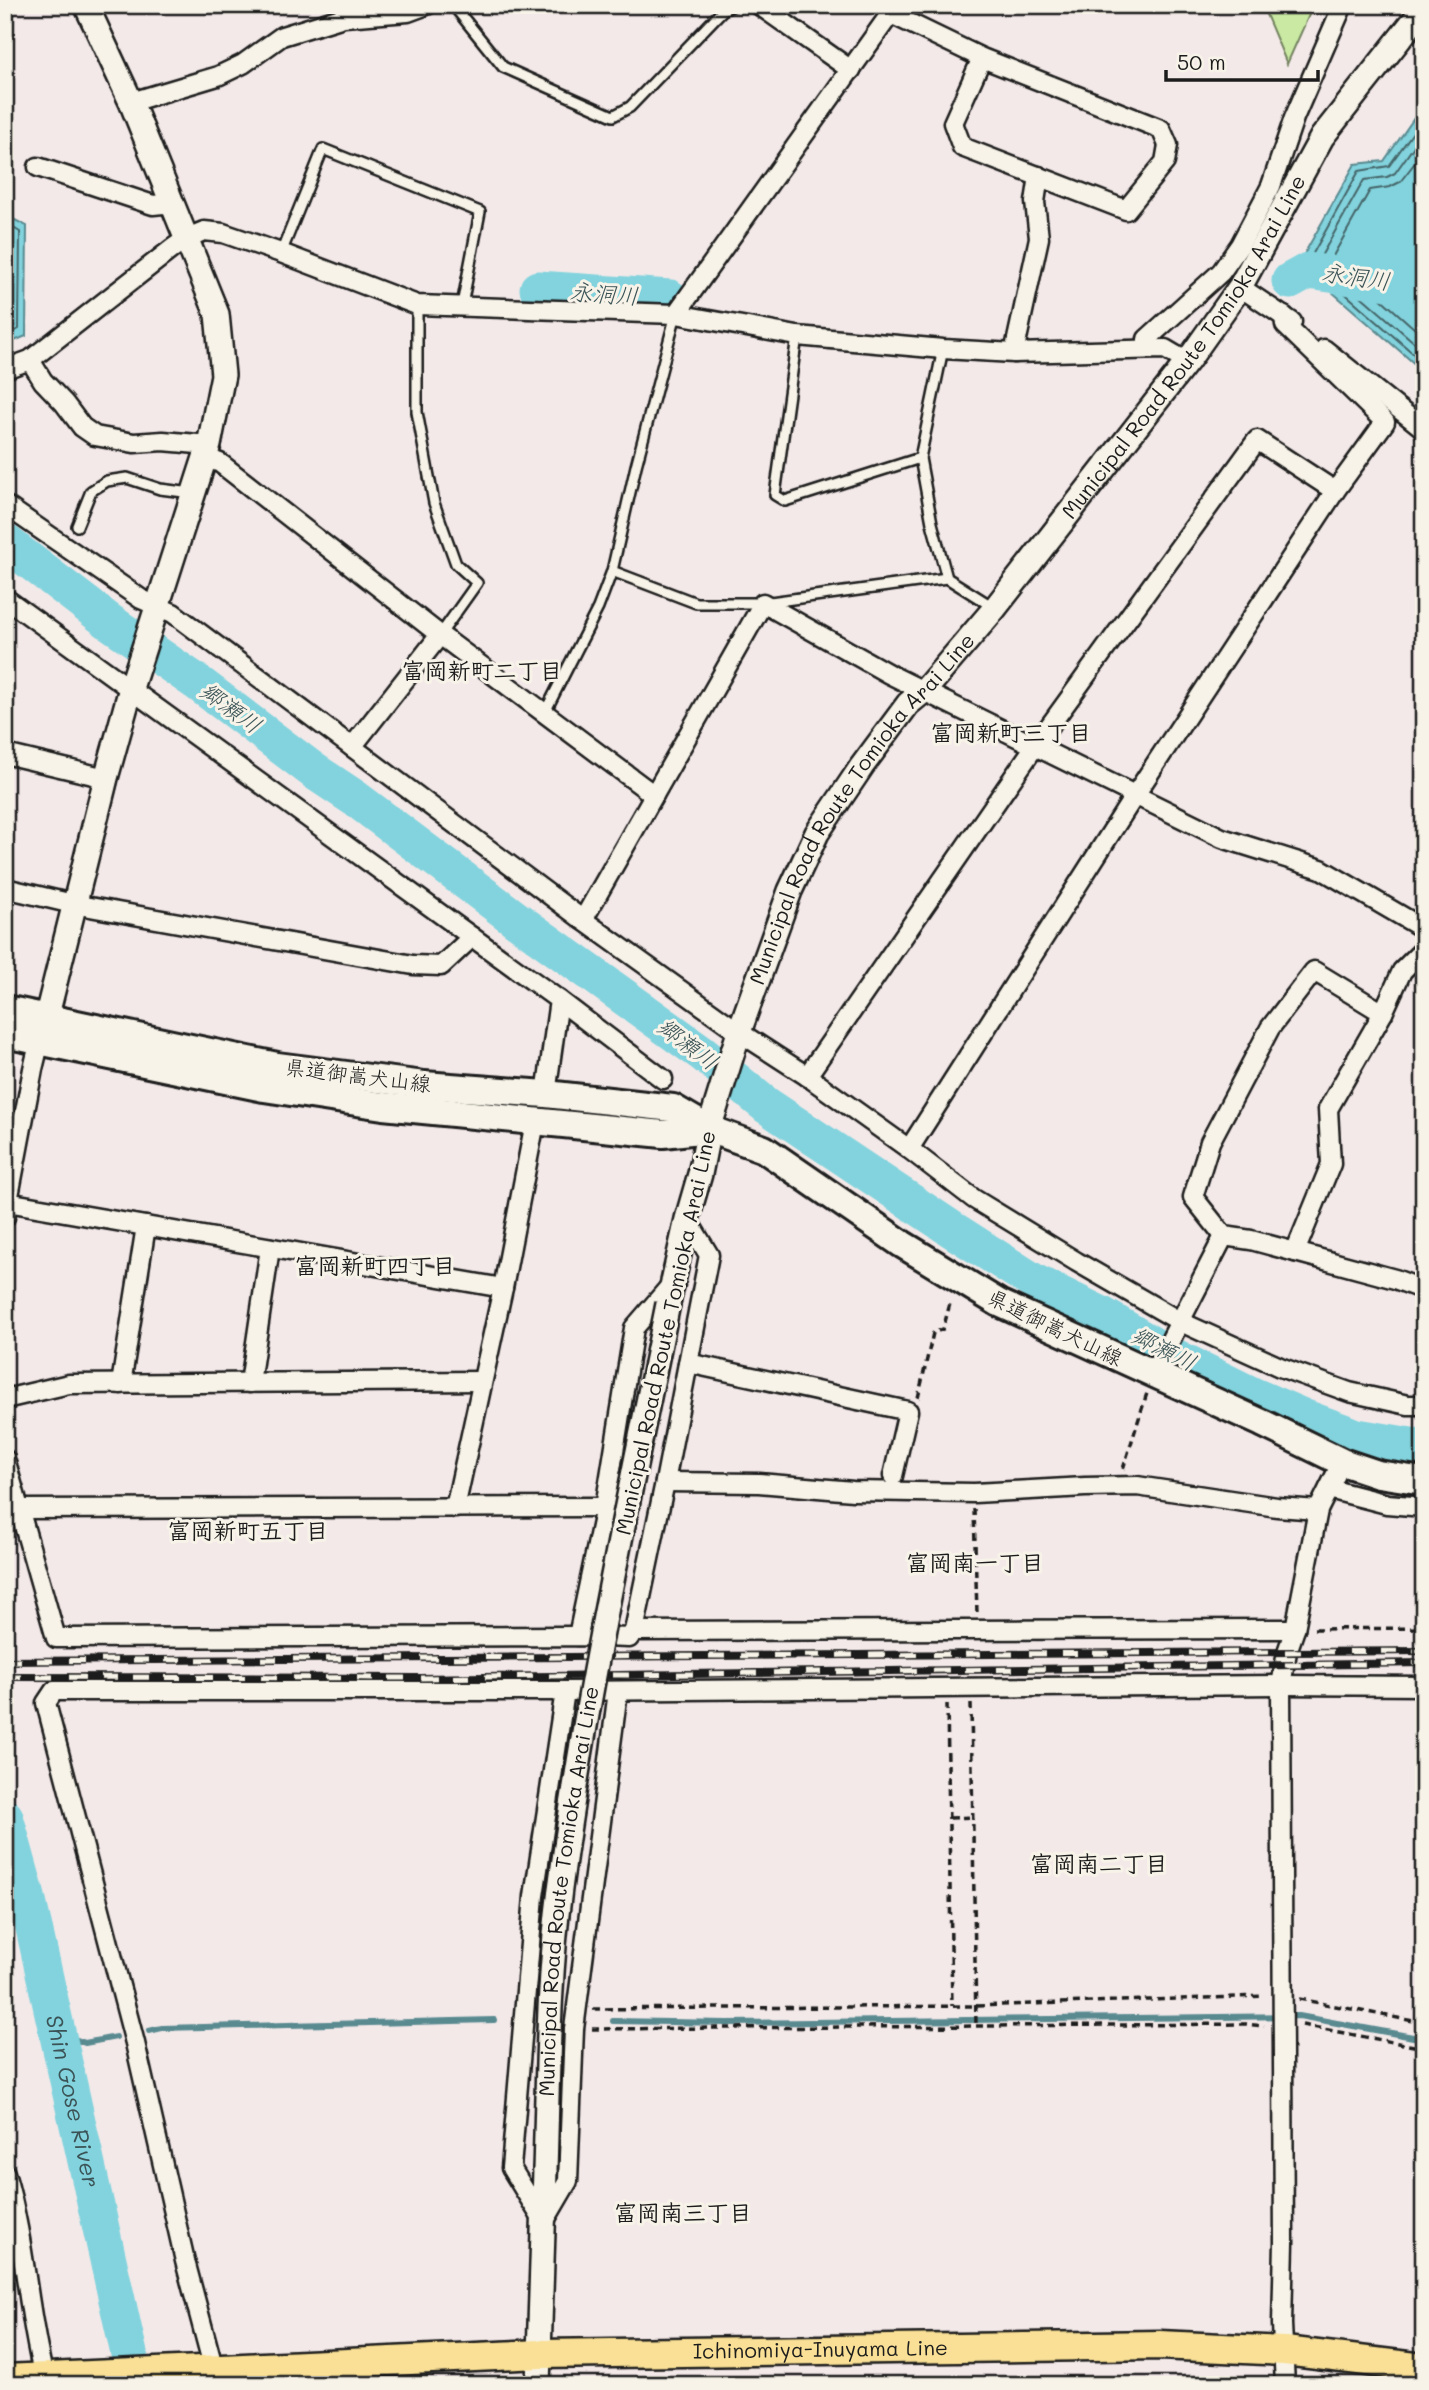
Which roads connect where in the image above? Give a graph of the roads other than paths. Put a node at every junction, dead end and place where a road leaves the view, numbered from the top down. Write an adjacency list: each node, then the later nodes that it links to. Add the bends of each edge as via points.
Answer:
1 (86, 5): 11 (street)
2 (427, 5): 11 (street, via 408,12 344,17 282,36 218,76)
3 (453, 5): 4 (lane, via 503,67 613,116 630,107 723,10)
4 (734, 5)
5 (759, 5): 10 (street)
6 (1343, 5): 23 (street, via 1294,118 1271,186 1240,245 1221,272 1147,339)
7 (1424, 8): 17 (street, Municipal Road Route Tomioka Arai Line, via 1322,137)
8 (894, 10): 9 (street); 10 (street)
9 (982, 58): 13 (street, via 953,122 962,147); 13 (street, via 1161,129 1168,145 1165,162 1126,210)
10 (851, 70): 20 (street)
11 (131, 102): 14 (street)
12 (38, 167): 14 (street, via 153,205)
13 (1039, 176): 25 (street, via 1035,202 1040,238)
14 (173, 203): 15 (street)
15 (187, 238): 16 (street, via 204,231 223,233); 26 (street); 30 (street, via 218,314 223,375)
16 (281, 253): 18 (street); 19 (lane, via 323,149 480,212)
17 (1240, 287): 21 (street); 27 (street, Municipal Road Route Tomioka Arai Line)
18 (417, 305): 19 (street); 42 (lane, via 417,412 434,503 456,564 477,583)
19 (462, 305): 20 (street)
20 (676, 314): 22 (street); 36 (lane)
21 (1284, 316): 29 (street); 32 (street, via 1285,325 1385,422)
22 (797, 336): 24 (street); 31 (lane, via 775,495 785,501)
23 (1147, 348): 25 (street); 27 (street, via 1165,349)
24 (943, 349): 25 (street); 31 (lane)
25 (1014, 353)
26 (30, 360): 28 (street); 30 (street, via 82,427 95,436 134,443 163,441)
27 (1187, 362): 41 (street, Municipal Road Route Tomioka Arai Line)
28 (5, 369)
29 (1424, 429)
30 (207, 451): 33 (street); 42 (street)
31 (920, 458): 37 (lane)
32 (1335, 491): 46 (street, via 1257,440); 51 (street)
33 (192, 494): 35 (lane, via 127,478 107,481 91,491); 40 (street)
34 (5, 505): 40 (street, via 141,600)
35 (77, 526)
36 (612, 571): 39 (lane, via 696,603); 45 (lane)
37 (947, 578): 39 (lane); 41 (lane)
38 (5, 598): 43 (street)
39 (763, 603): 44 (street); 50 (street)
40 (158, 605): 43 (street); 47 (street)
41 (995, 608): 44 (street, Municipal Road Route Tomioka Arai Line)
42 (440, 635): 45 (street); 47 (street)
43 (131, 688): 49 (street); 56 (street)
44 (925, 690): 46 (street); 62 (street, Municipal Road Route Tomioka Arai Line, via 908,705 817,833 790,891)
45 (545, 712): 50 (street)
46 (1035, 746): 51 (street); 64 (street)
47 (352, 747): 54 (street)
48 (5, 754): 49 (street)
49 (106, 778): 53 (street)
50 (654, 795): 54 (street)
51 (1135, 795): 55 (street, via 1222,838 1321,869); 69 (street)
52 (5, 888): 53 (street)
53 (73, 904): 56 (street, via 413,965 441,966); 61 (street)
54 (583, 920): 62 (street)
55 (1424, 929)
56 (472, 937): 58 (street)
57 (1424, 949): 60 (street, via 1402,971)
58 (559, 1000): 65 (street); 66 (street)
59 (5, 1009): 61 (main road, 県道御嵩犬山線)
60 (1383, 1013): 73 (street, via 1314,971 1270,1028 1210,1142 1192,1197); 75 (street, via 1328,1109 1331,1164)
61 (43, 1030): 63 (main road, 県道御嵩犬山線); 66 (main road, 県道御嵩犬山線, via 424,1085); 67 (main road, 県道御嵩犬山線, via 264,1088); 70 (street)
62 (739, 1032): 64 (street); 68 (street, Municipal Road Route Tomioka Arai Line)
63 (5, 1034)
64 (807, 1076): 69 (street)
65 (663, 1079)
66 (546, 1094): 68 (main road, 県道御嵩犬山線, via 673,1108)
67 (535, 1122): 68 (main road, 県道御嵩犬山線, via 663,1135); 76 (street)
68 (709, 1129): 71 (street, Municipal Road Route Tomioka Arai Line); 81 (main road, 県道御嵩犬山線, via 764,1149 902,1244 999,1303)
69 (909, 1149): 79 (street, via 974,1199)
70 (6, 1210): 72 (street)
71 (687, 1219): 78 (street, Municipal Road Route Tomioka Arai Line); 80 (street, via 709,1255)
72 (146, 1226): 74 (street); 84 (street)
73 (1224, 1236): 75 (street); 79 (street)
74 (270, 1248): 76 (street); 83 (street)
75 (1295, 1252): 77 (street)
76 (503, 1289): 82 (street)
77 (1424, 1290)
78 (671, 1293): 93 (street, via 634,1328); 106 (street, Municipal Road Route Tomioka Arai Line, bridge, via 589,1704 560,1890 551,1985)
79 (1181, 1322): 81 (street); 86 (street, via 1349,1392)
80 (688, 1363): 89 (street, via 908,1411); 91 (street)
81 (1153, 1374): 88 (main road, 県道御嵩犬山線)
82 (481, 1381): 83 (street); 95 (street)
83 (250, 1383): 84 (street)
84 (121, 1384): 85 (street, via 69,1384)
85 (5, 1399)
86 (1424, 1405)
87 (5, 1459): 96 (street)
88 (1342, 1462): 90 (main road, 県道御嵩犬山線, via 1378,1474); 92 (street)
89 (893, 1476)
90 (1424, 1481)
91 (665, 1482): 97 (street, via 974,1493 1137,1486); 99 (street)
92 (1329, 1489): 94 (street, via 1387,1504); 97 (street)
93 (605, 1507): 95 (street); 100 (street)
94 (1424, 1507)
95 (455, 1508): 96 (street)
96 (20, 1509): 100 (street, via 56,1638)
97 (1318, 1510): 98 (street)
98 (1295, 1629): 99 (street); 101 (street)
99 (634, 1630): 100 (street, via 629,1638)
100 (578, 1636)
101 (1281, 1685): 102 (street); 103 (street); 107 (street)
102 (1424, 1686)
103 (618, 1690): 104 (street); 106 (street, via 574,2029 568,2181)
104 (565, 1691): 106 (street, via 534,1896 510,2168); 110 (street, via 54,1691 46,1703)
105 (5, 2173): 112 (street, via 15,2203 28,2298)
106 (544, 2222): 108 (street, Municipal Road Route Tomioka Arai Line)
107 (1284, 2351): 108 (main road, Ichinomiya-Inuyama Line, via 1160,2345); 109 (main road, Ichinomiya-Inuyama Line); 114 (street)
108 (540, 2354): 110 (main road, Ichinomiya-Inuyama Line); 113 (street, Municipal Road Route Tomioka Arai Line)
109 (1424, 2368)
110 (216, 2377): 112 (main road)
111 (5, 2379): 112 (main road)
112 (51, 2380)
113 (538, 2385)
114 (1285, 2385)

